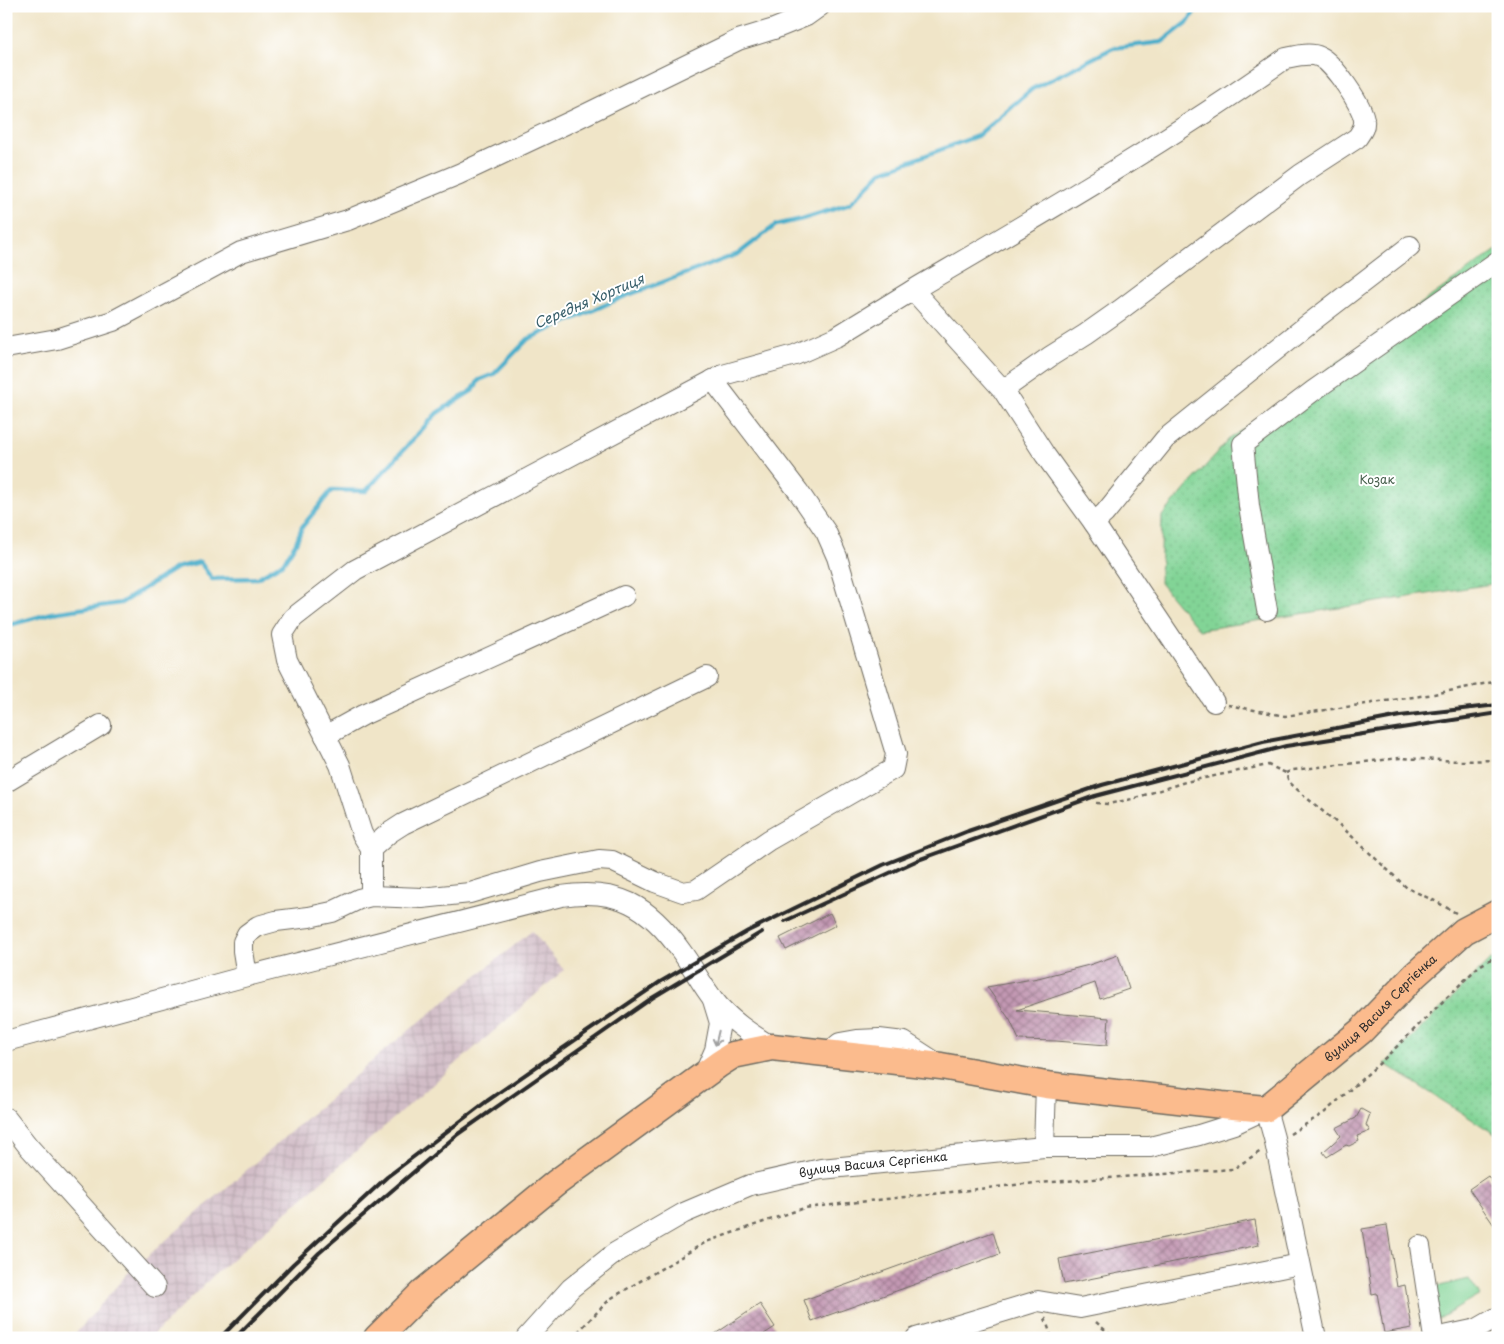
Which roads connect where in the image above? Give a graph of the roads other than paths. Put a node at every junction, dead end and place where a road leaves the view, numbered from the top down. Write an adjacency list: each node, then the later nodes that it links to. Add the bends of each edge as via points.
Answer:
1 (820, 6): 5 (street, via 806,16 738,40 459,174 348,220 241,252 113,321 57,339)
2 (1410, 246): 8 (street, via 1165,439)
3 (1498, 261): 10 (street, via 1243,444 1249,506)
4 (913, 290): 6 (street, via 838,336 795,355); 7 (street); 7 (street, via 1181,129 1286,58 1319,56 1327,62 1352,94 1364,119 1364,128 1357,138 1300,175 1120,310)
5 (6, 348)
6 (713, 380): 14 (street, via 355,570 293,618 282,635 287,660); 17 (street, via 826,532 837,557 896,754 894,768 769,840 696,890 683,892 612,861 599,860 540,872 470,893 422,898)
7 (1003, 390): 8 (street)
8 (1094, 524): 12 (street)
9 (624, 596): 14 (street, via 363,715)
10 (1267, 610)
11 (707, 677): 16 (street, via 403,824)
12 (1214, 702)
13 (101, 725): 15 (street)
14 (326, 736): 16 (street, via 340,765 362,834)
15 (6, 782)
16 (371, 849): 17 (street)
17 (371, 896): 19 (street, via 358,898 332,912 258,926 247,934 243,942)
18 (1498, 913): 25 (main road, вулиця Василя Сергієнка, via 1464,931 1415,975 1361,1031)
19 (247, 976): 20 (street, via 561,896 596,893 622,899 650,915 681,950); 21 (street)
20 (714, 1000): 22 (street, via 743,1029); 23 (street, one-way to 23, via 720,1023)
21 (6, 1041)
22 (772, 1047): 23 (main road, via 733,1055); 24 (main road, via 941,1066)
23 (704, 1075): 32 (main road, via 556,1183 423,1292)
24 (1046, 1085): 25 (main road); 27 (street)
25 (1266, 1109): 27 (street, вулиця Василя Сергієнка, via 1234,1124 1150,1147); 29 (street)
26 (6, 1118): 30 (street)
27 (1044, 1147): 33 (street, вулиця Василя Сергієнка, via 821,1169 750,1185 684,1213 615,1253 570,1288)
28 (1420, 1246): 36 (street)
29 (1300, 1264): 34 (street, via 1080,1308 1038,1301); 35 (street)
30 (155, 1287)
31 (1498, 1317): 36 (street, via 1477,1329)
32 (377, 1338)
33 (526, 1338)
34 (916, 1338)
35 (1316, 1338)
36 (1435, 1338)

